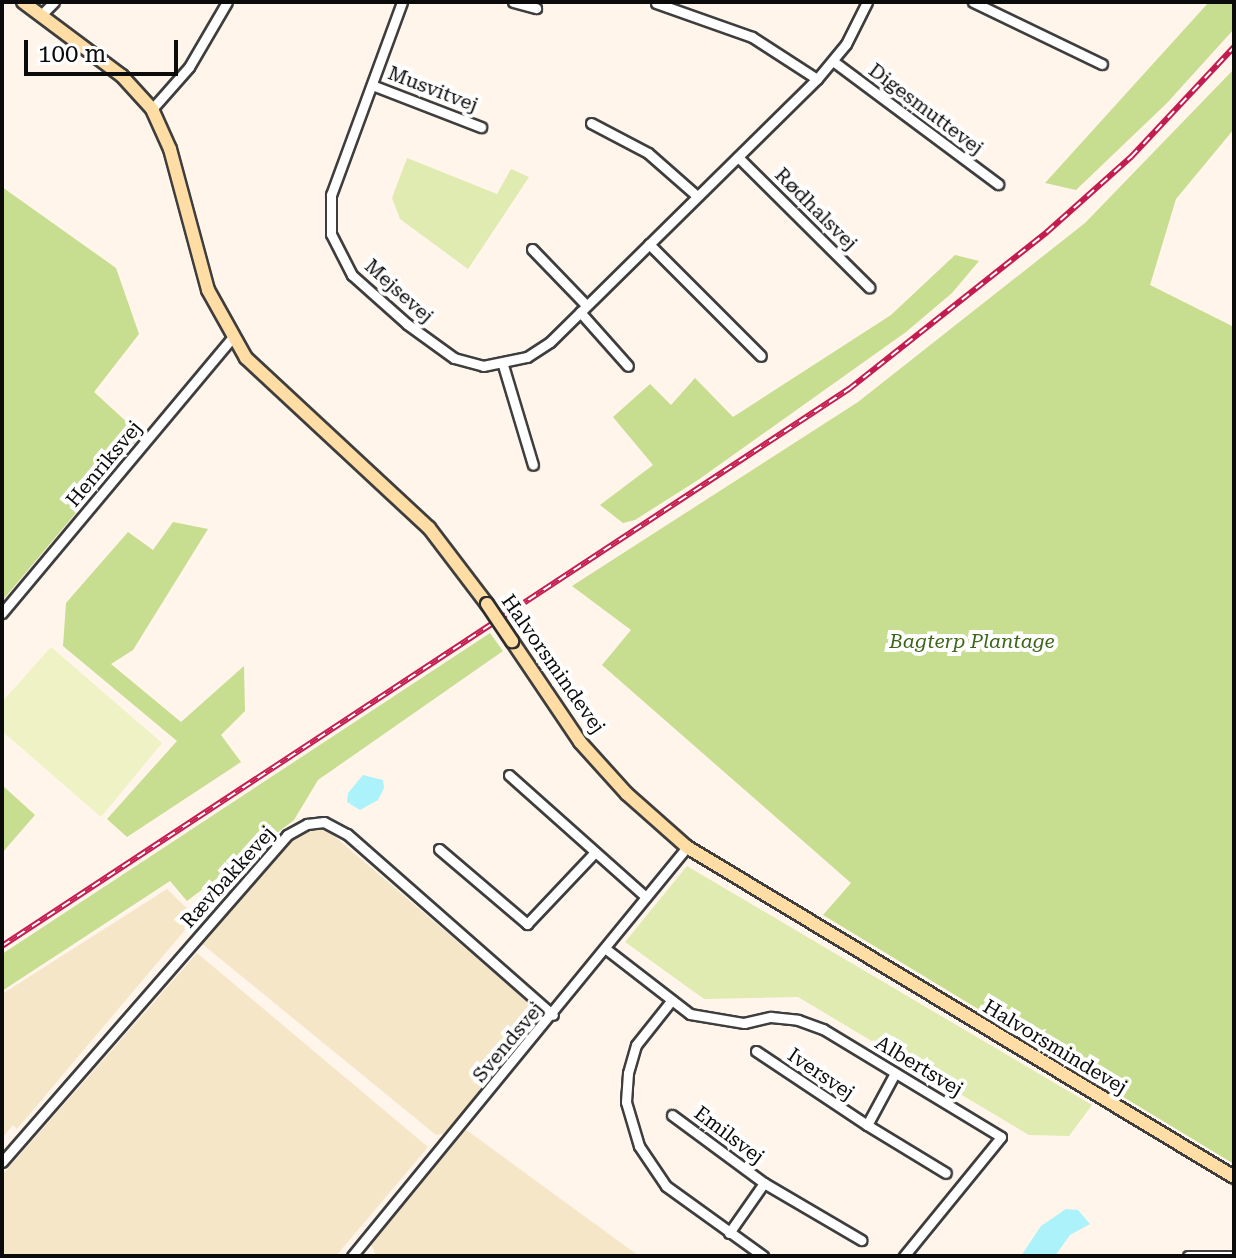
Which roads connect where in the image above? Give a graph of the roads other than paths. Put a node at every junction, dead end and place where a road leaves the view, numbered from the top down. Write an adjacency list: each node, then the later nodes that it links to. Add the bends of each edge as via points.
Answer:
1 (23, 2): 10 (street, Halvorsmindevej)
2 (54, 2): 10 (street)
3 (227, 2): 15 (street, via 189,67)
4 (402, 2): 14 (street, Mejsevej)
5 (513, 2): 9 (street)
6 (867, 2): 11 (street, Mejsevej)
7 (973, 2): 12 (street)
8 (656, 3): 13 (street, via 752,37)
9 (536, 8)
10 (41, 15): 15 (street, Halvorsmindevej, via 122,76)
11 (833, 61): 13 (street, Mejsevej); 19 (street, Digesmuttevej)
12 (1102, 64)
13 (817, 79): 18 (street, Mejsevej)
14 (372, 85): 17 (street, Musvitvej); 27 (street, Mejsevej, via 331,195 328,214 339,254 352,275 436,347 470,364)
15 (152, 109): 25 (street, Halvorsmindevej, via 170,149 208,290)
16 (591, 123): 20 (street, via 648,153)
17 (481, 127)
18 (738, 157): 20 (street, Mejsevej); 23 (street, Rødhalsvej)
19 (998, 184)
20 (697, 196): 21 (street, Mejsevej)
21 (649, 244): 24 (street, Mejsevej); 26 (street)
22 (532, 249): 24 (street)
23 (869, 287)
24 (583, 308): 27 (street, Mejsevej, via 539,350); 28 (street)
25 (232, 338): 30 (street, Henriksvej); 32 (street, Halvorsmindevej, bridge, via 267,382 429,528 580,742 627,794)
26 (761, 356)
27 (503, 365): 29 (street)
28 (628, 366)
29 (533, 465)
30 (2, 613)
31 (509, 775): 34 (street)
32 (687, 847): 35 (street, Svendsvej); 45 (street, Halvorsmindevej)
33 (439, 849): 34 (street, via 527,924)
34 (595, 852): 35 (street)
35 (646, 897): 36 (street, Svendsvej)
36 (606, 949): 37 (street, Albertsvej); 38 (street, Svendsvej)
37 (671, 1001): 40 (street, Albertsvej, via 714,1021 798,1020 823,1029); 47 (street, via 636,1045 628,1073 630,1122 649,1165 666,1186)
38 (553, 1015): 43 (street, Rævbakkevej, via 347,834 324,822 307,824 287,835); 49 (street, Svendsvej)
39 (756, 1051): 42 (street, Iversvej)
40 (895, 1073): 42 (street, Iversvej); 51 (street, Albertsvej, via 1001,1137)
41 (672, 1115): 46 (street, Emilsvej)
42 (867, 1125): 44 (street, Iversvej)
43 (2, 1162)
44 (946, 1173)
45 (1234, 1177)
46 (764, 1183): 47 (street, Emilsvej); 48 (street, Emilsvej)
47 (729, 1233): 50 (street)
48 (861, 1240)
49 (352, 1256)
50 (763, 1256)
51 (904, 1256)
52 (1188, 1256): 53 (street)
53 (1230, 1256)

